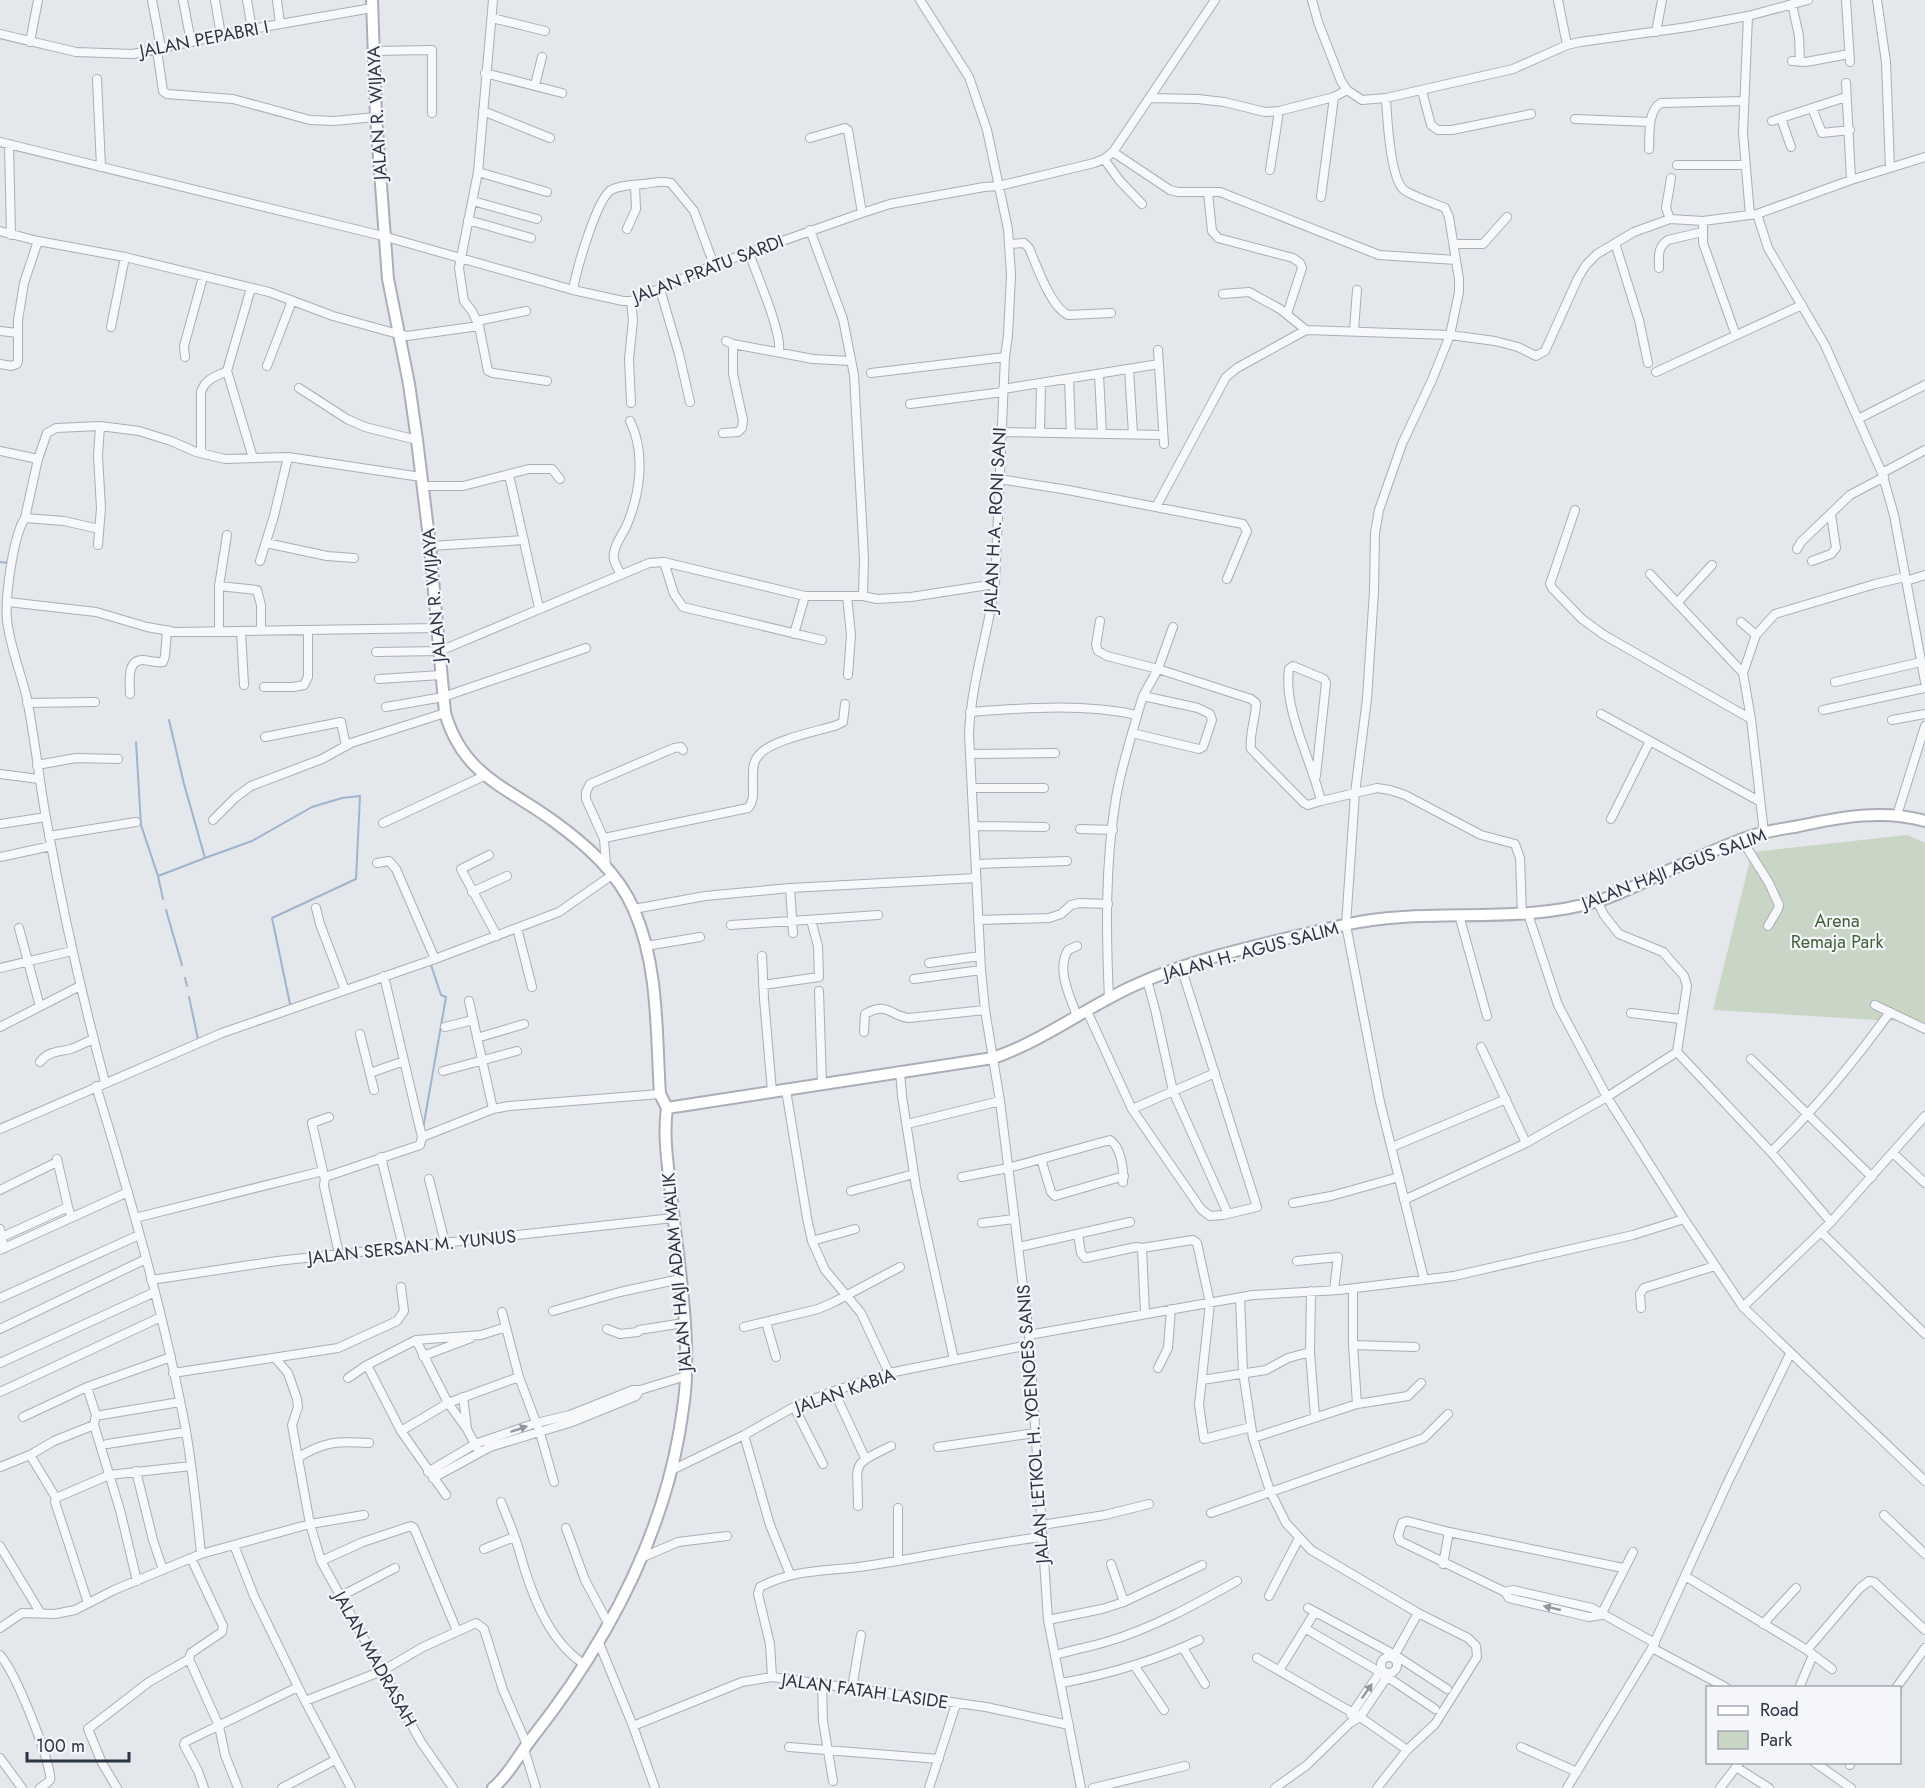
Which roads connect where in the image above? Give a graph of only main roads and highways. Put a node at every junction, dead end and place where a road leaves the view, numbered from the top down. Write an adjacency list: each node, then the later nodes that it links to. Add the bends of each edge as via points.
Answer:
1 (372, 4): 4 (main road, JALAN R. WIJAYA, via 383,236 417,440 443,697 450,729 470,762 484,776 552,820 609,871 634,909 646,946 654,995 660,1094)
2 (1925, 821): 3 (main road, JALAN HAJI AGUS SALIM, via 1897,815 1863,815 1764,833 1598,902)
3 (1525, 915): 4 (main road, JALAN H. AGUS SALIM, via 1386,918 1346,925 1180,967 993,1058)
4 (667, 1108): 5 (main road, JALAN HAJI ADAM MALIK, via 664,1125 686,1376 672,1470 641,1558 599,1643)
5 (493, 1788)

